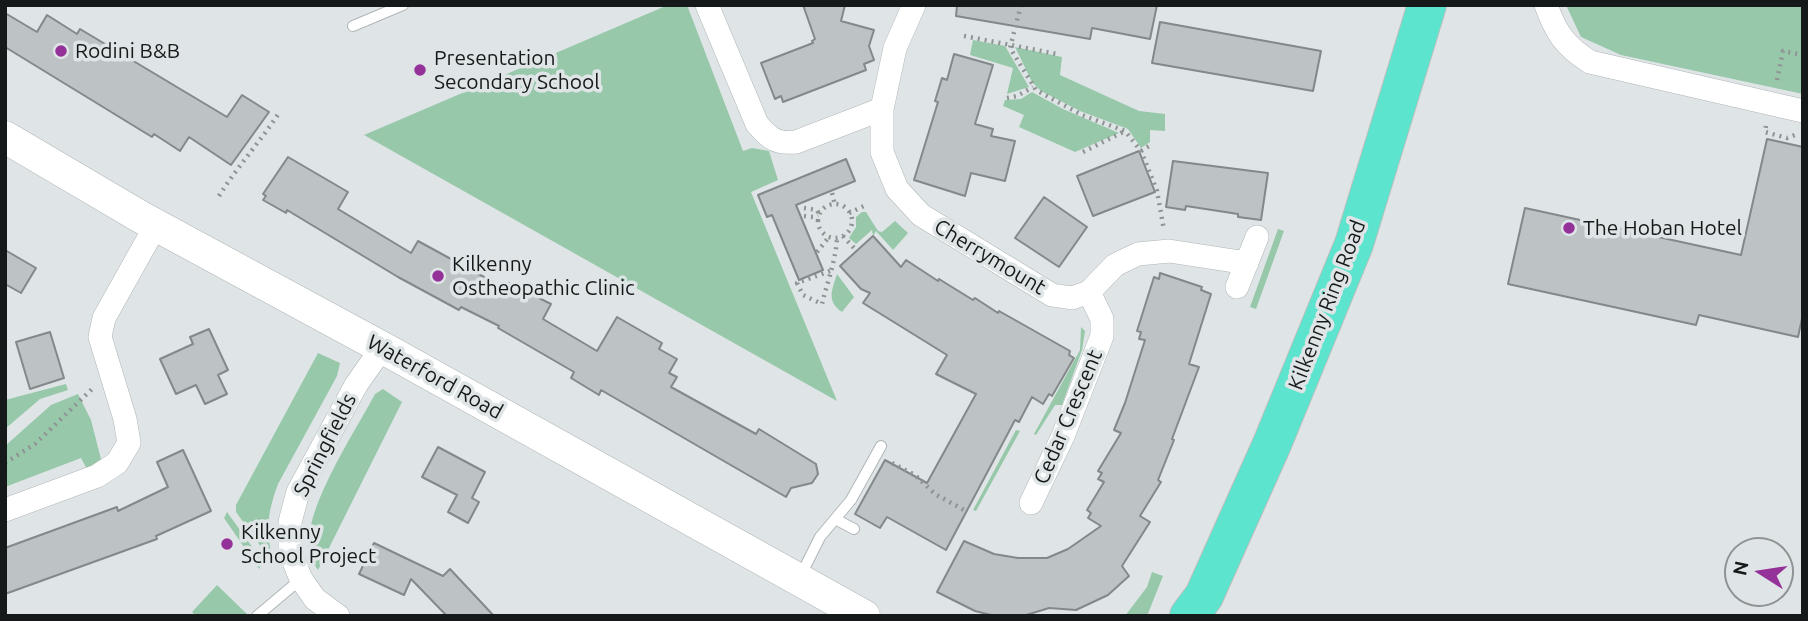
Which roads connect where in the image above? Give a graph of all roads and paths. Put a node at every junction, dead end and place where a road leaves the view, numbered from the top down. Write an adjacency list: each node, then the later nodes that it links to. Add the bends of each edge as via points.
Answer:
1 (403, 5): 7 (lane)
2 (708, 5): 13 (street, via 757,124 770,139 796,142)
3 (914, 5): 13 (street, Cherrymount, via 895,48)
4 (1021, 5): 9 (path)
5 (1427, 5): 52 (highway, Kilkenny Ring Road, via 1354,244)
6 (1546, 5): 15 (street, via 1568,48 1590,62)
7 (354, 26)
8 (964, 36): 9 (path)
9 (1011, 45): 10 (path); 11 (path)
10 (1057, 54)
11 (1033, 88): 12 (path); 16 (path, via 1082,115)
12 (1007, 98)
13 (881, 109): 40 (street, Cherrymount, via 882,152 897,189 921,215 1052,295 1072,298)
14 (279, 113): 23 (path)
15 (1802, 122): 17 (path, via 1787,138)
16 (1125, 131): 20 (path); 21 (path)
17 (1765, 132)
18 (5, 137): 31 (main road, Waterford Road)
19 (1149, 146): 20 (path)
20 (1141, 151): 30 (path)
21 (1083, 152)
22 (832, 193): 24 (path)
23 (219, 196)
24 (835, 205): 27 (path); 28 (path)
25 (866, 205): 27 (path)
26 (804, 208): 28 (path, via 817,210)
27 (849, 213): 33 (path, via 851,226)
28 (819, 215): 29 (path); 32 (path, via 821,231)
29 (804, 216)
30 (1163, 222)
31 (156, 225): 41 (main road, Waterford Road); 42 (street, via 104,318 100,337)
32 (829, 237): 33 (path); 36 (path)
33 (840, 237): 35 (path); 38 (path)
34 (1257, 237): 37 (street)
35 (854, 248)
36 (817, 252)
37 (1247, 263): 39 (street); 40 (street, via 1169,251 1138,254 1115,265)
38 (830, 271): 38 (path, via 822,304 803,296 797,283)
39 (1237, 287)
40 (1089, 292): 45 (street, Cedar Crescent, via 1102,319 1102,336)
41 (382, 348): 50 (main road, Waterford Road); 51 (street, Springfields, via 356,385 298,492 290,522 290,552)
42 (113, 378): 44 (path, via 87,391 35,444); 46 (street, via 129,443 117,463 97,476)
43 (878, 450): 47 (path); 48 (lane)
44 (5, 463)
45 (1031, 503)
46 (5, 510)
47 (964, 510)
48 (837, 520): 49 (lane); 50 (lane, via 820,537)
49 (854, 529)
50 (799, 578): 55 (main road, Waterford Road)
51 (301, 579): 53 (lane); 54 (street, Springfields, via 315,599)
52 (1198, 609)
53 (257, 616)
54 (338, 616)
55 (864, 616)

